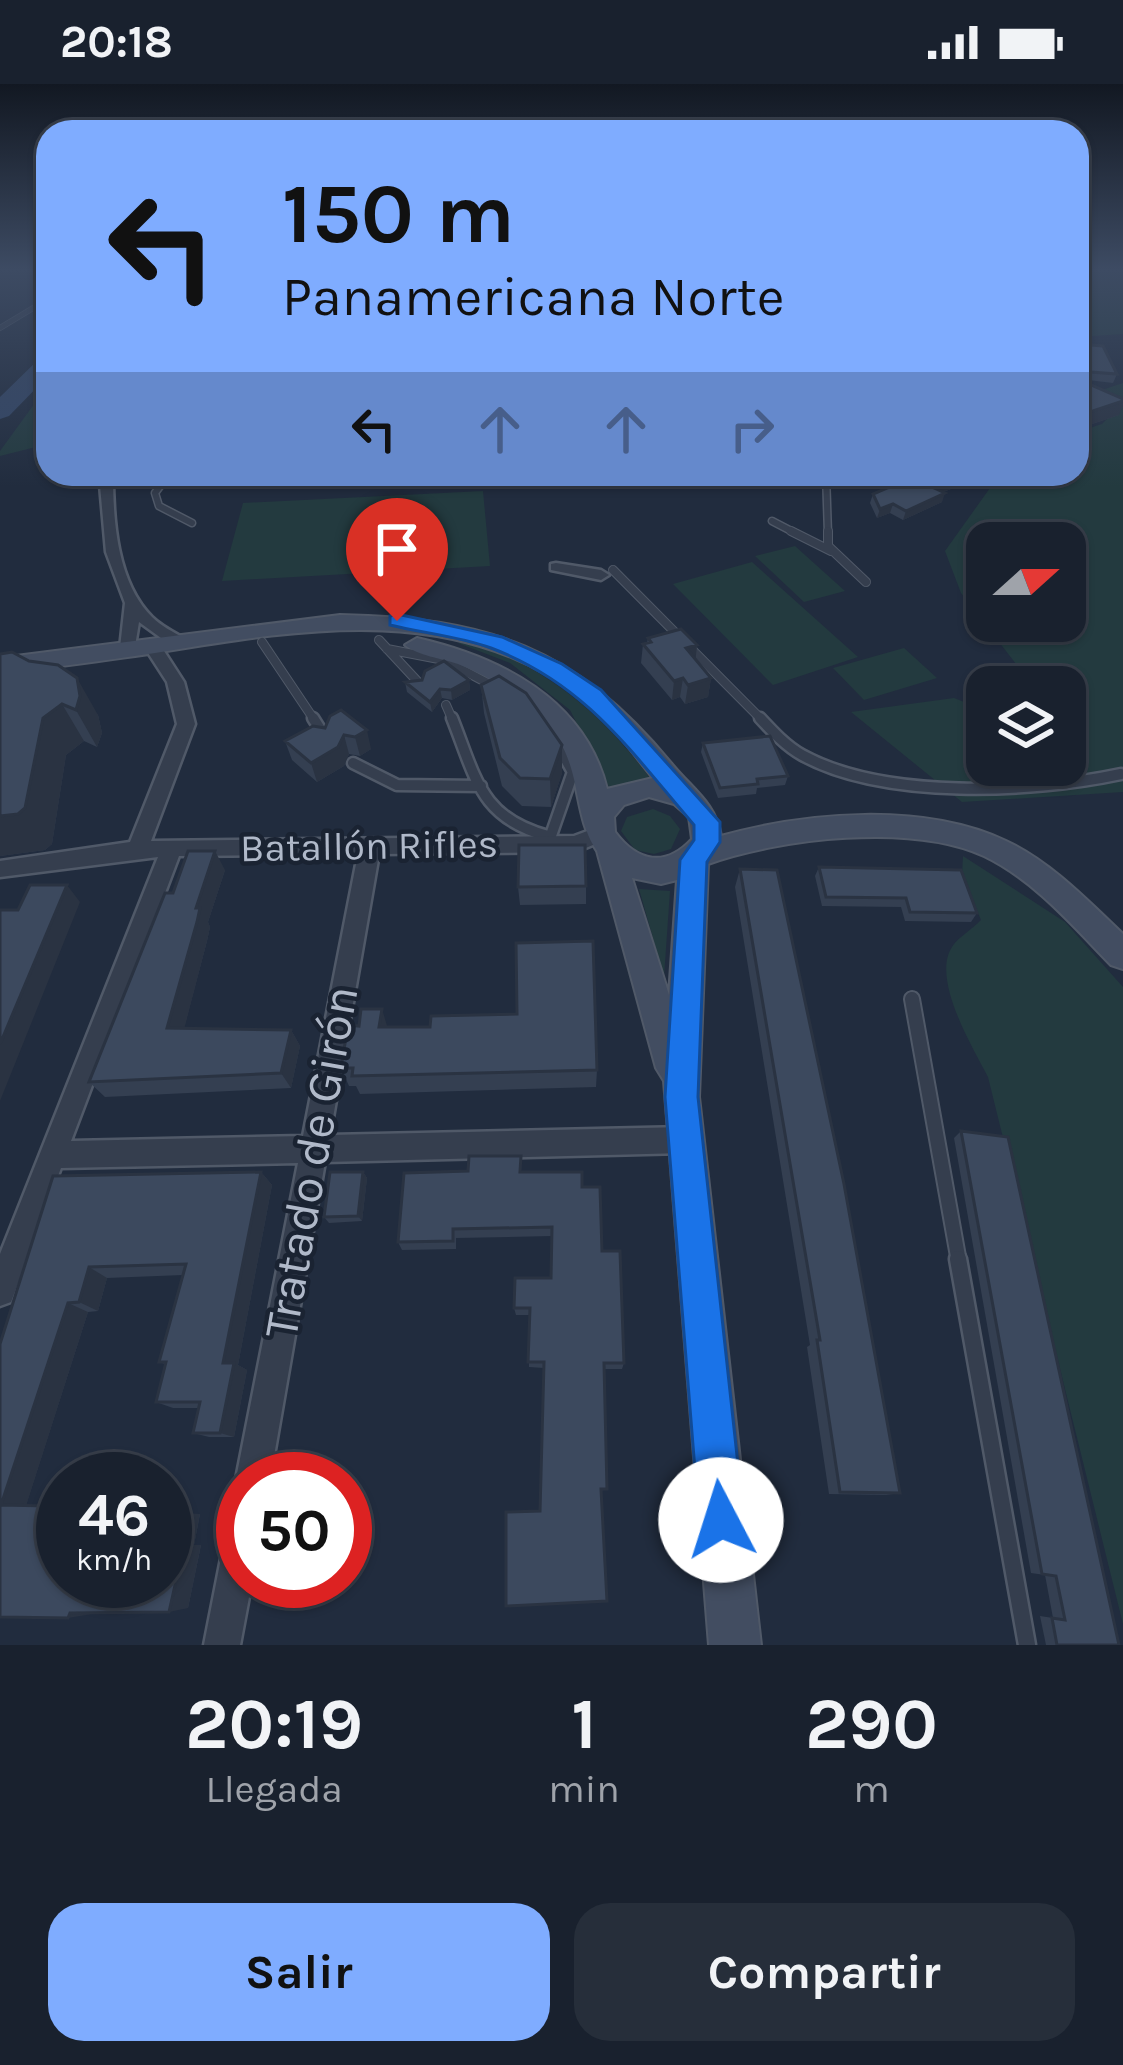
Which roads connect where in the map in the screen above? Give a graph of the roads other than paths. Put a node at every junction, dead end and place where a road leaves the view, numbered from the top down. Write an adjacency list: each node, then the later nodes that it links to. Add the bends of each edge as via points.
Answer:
1 (107, 486): 10 (street, via 117,565)
2 (160, 486): 5 (lane, via 157,505)
3 (827, 486): 6 (lane)
4 (772, 521): 6 (lane)
5 (192, 523)
6 (831, 551): 9 (lane)
7 (556, 567): 8 (street)
8 (607, 573): 22 (lane, via 781,739 825,765 853,775 977,785)
9 (866, 582)
10 (133, 602): 11 (street); 14 (street)
11 (178, 642): 12 (main road); 14 (main road); 24 (main road, via 242,628 365,619 494,642 593,695)
12 (262, 642): 13 (main road); 20 (lane)
13 (383, 644): 16 (lane); 17 (lane, via 470,669); 26 (main road, via 440,649 511,680 555,717 588,770)
14 (140, 647): 15 (main road); 30 (street, via 174,674 186,724)
15 (0, 666)
16 (419, 683)
17 (508, 698)
18 (446, 705): 23 (lane)
19 (547, 729): 27 (lane, via 573,772)
20 (326, 738)
21 (353, 763): 23 (lane, via 369,778 436,790)
22 (1120, 774)
23 (482, 786): 27 (lane, via 497,816)
24 (689, 800): 25 (main road, via 739,826); 26 (main road, via 667,789 617,795); 31 (main road, via 709,832)
25 (776, 834): 31 (main road); 33 (main road, via 898,825 964,834 1039,874)
26 (602, 835): 27 (street, Batallón Rifles, via 576,844); 31 (main road, via 636,868); 35 (main road)
27 (548, 840): 28 (street, Batallón Rifles)
28 (370, 846): 29 (street, Batallón Rifles); 36 (street, Tratado de Girón)
29 (172, 848): 30 (street, Batallón Rifles); 37 (street)
30 (138, 849): 32 (street, Batallón Rifles)
31 (696, 858): 35 (main road)
32 (0, 869)
33 (1123, 955)
34 (912, 999): 43 (lane)
35 (683, 1119): 36 (street); 42 (main road)
36 (313, 1152): 37 (street); 39 (street, Tratado de Girón)
37 (55, 1155): 38 (street)
38 (0, 1291)
39 (258, 1452)
40 (229, 1608): 41 (street)
41 (222, 1645)
42 (735, 1645)
43 (1027, 1645)

